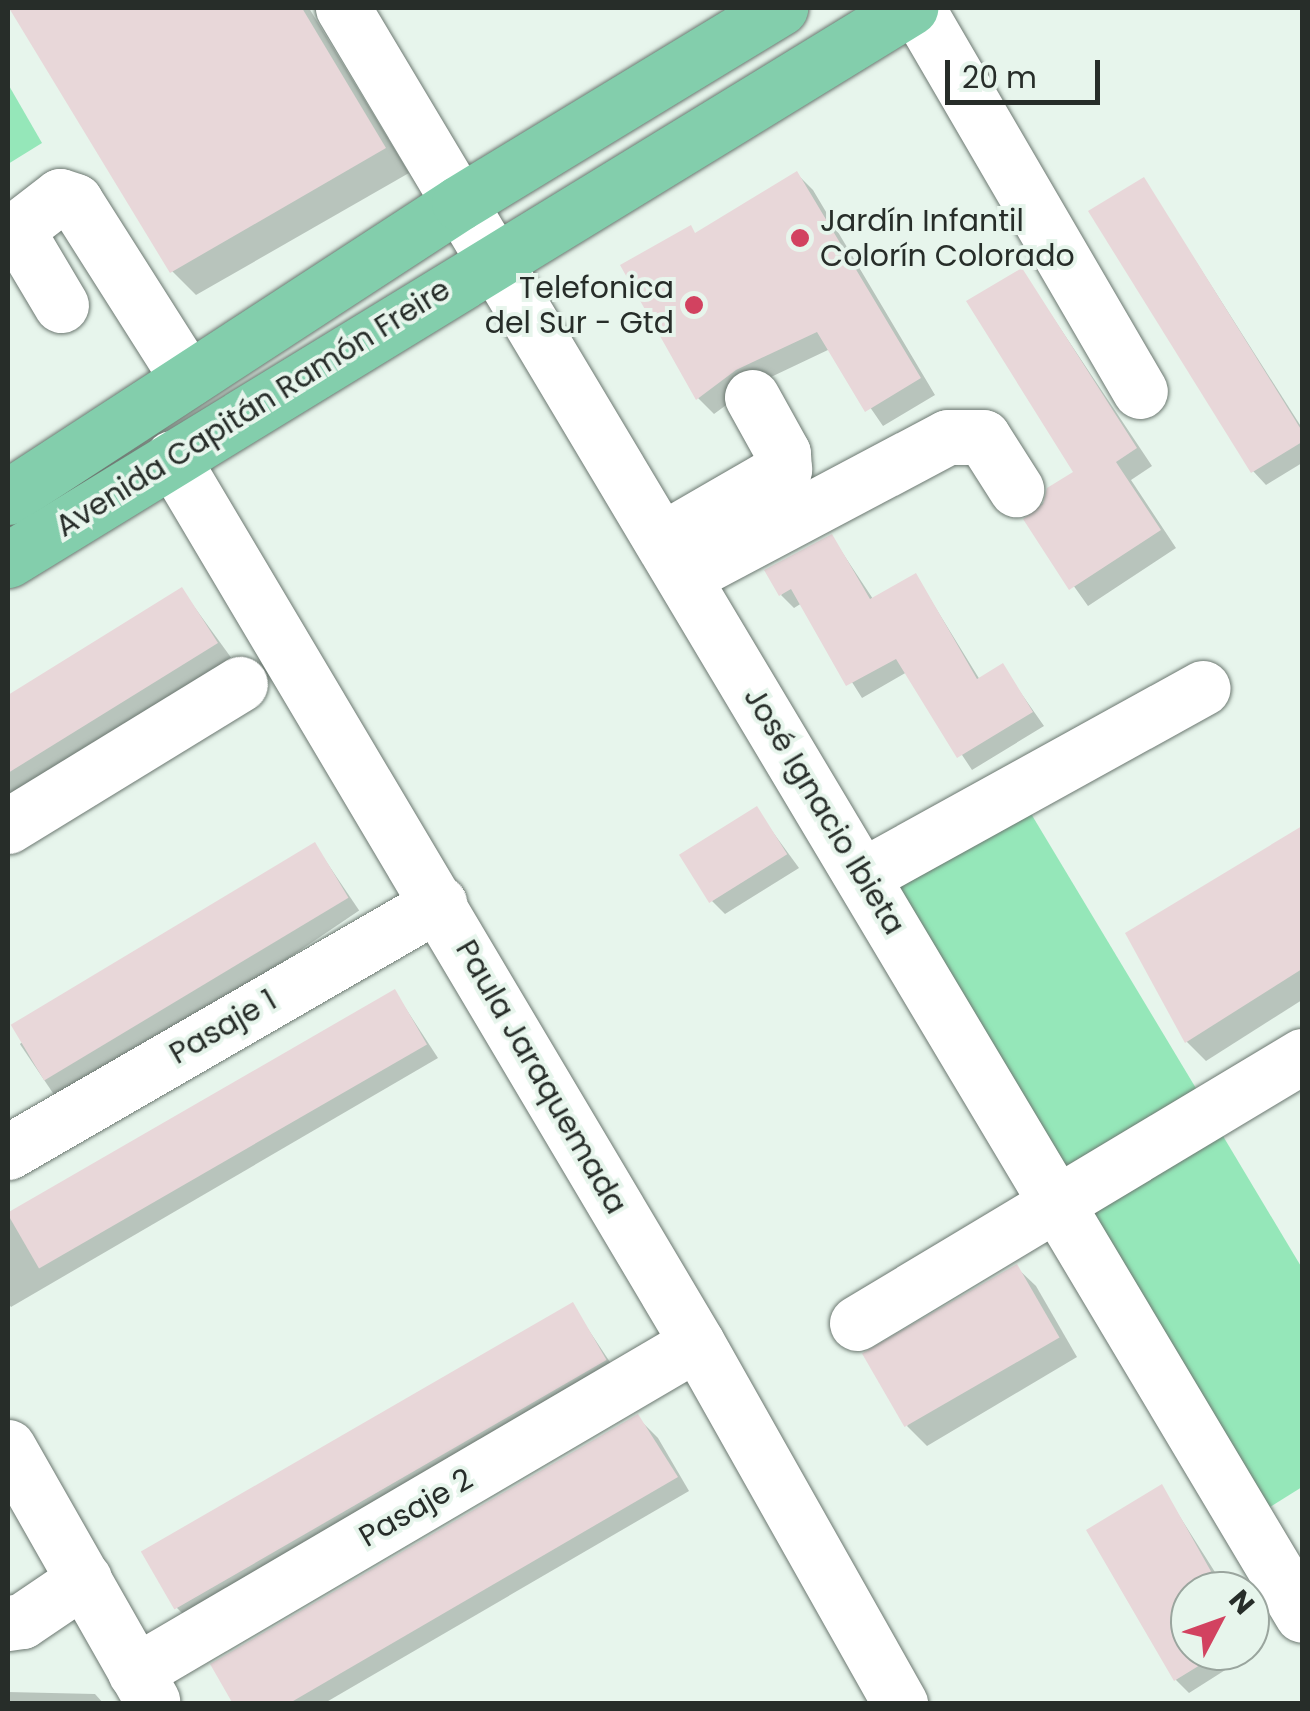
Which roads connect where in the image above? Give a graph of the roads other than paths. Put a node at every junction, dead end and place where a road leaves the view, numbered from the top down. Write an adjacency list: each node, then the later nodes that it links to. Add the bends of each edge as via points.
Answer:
1 (343, 8): 4 (street, José Ignacio Ibieta)
2 (780, 8): 4 (main road, Avenida Capitán Ramón Freire)
3 (914, 8): 5 (main road, Avenida Capitán Ramón Freire); 8 (street)
4 (459, 203): 5 (street, José Ignacio Ibieta); 7 (main road, Avenida Capitán Ramón Freire)
5 (494, 259): 10 (main road, Avenida Capitán Ramón Freire); 13 (street, José Ignacio Ibieta)
6 (60, 305): 7 (street, via 21,226 60,196 75,201)
7 (188, 379): 12 (main road, Avenida Capitán Ramón Freire)
8 (1140, 391)
9 (752, 397): 13 (street, via 783,453 784,469)
10 (172, 458): 14 (main road, Avenida Capitán Ramón Freire); 19 (street, Paula Jaraquemada)
11 (1016, 489): 13 (street, via 983,437 948,437)
12 (8, 496)
13 (674, 558): 18 (street, José Ignacio Ibieta)
14 (8, 560)
15 (240, 684): 17 (street)
16 (1202, 688): 18 (street)
17 (8, 826)
18 (862, 876): 22 (street, José Ignacio Ibieta)
19 (438, 903): 21 (street, Pasaje 1); 24 (street, Paula Jaraquemada)
20 (1302, 1056): 22 (street)
21 (8, 1152)
22 (1058, 1206): 23 (street); 27 (street, José Ignacio Ibieta)
23 (857, 1323)
24 (698, 1343): 29 (street, Pasaje 2); 30 (street, Paula Jaraquemada)
25 (8, 1448): 26 (street)
26 (84, 1579): 28 (street); 29 (street)
27 (1302, 1615)
28 (8, 1623)
29 (144, 1688)
30 (900, 1704)

